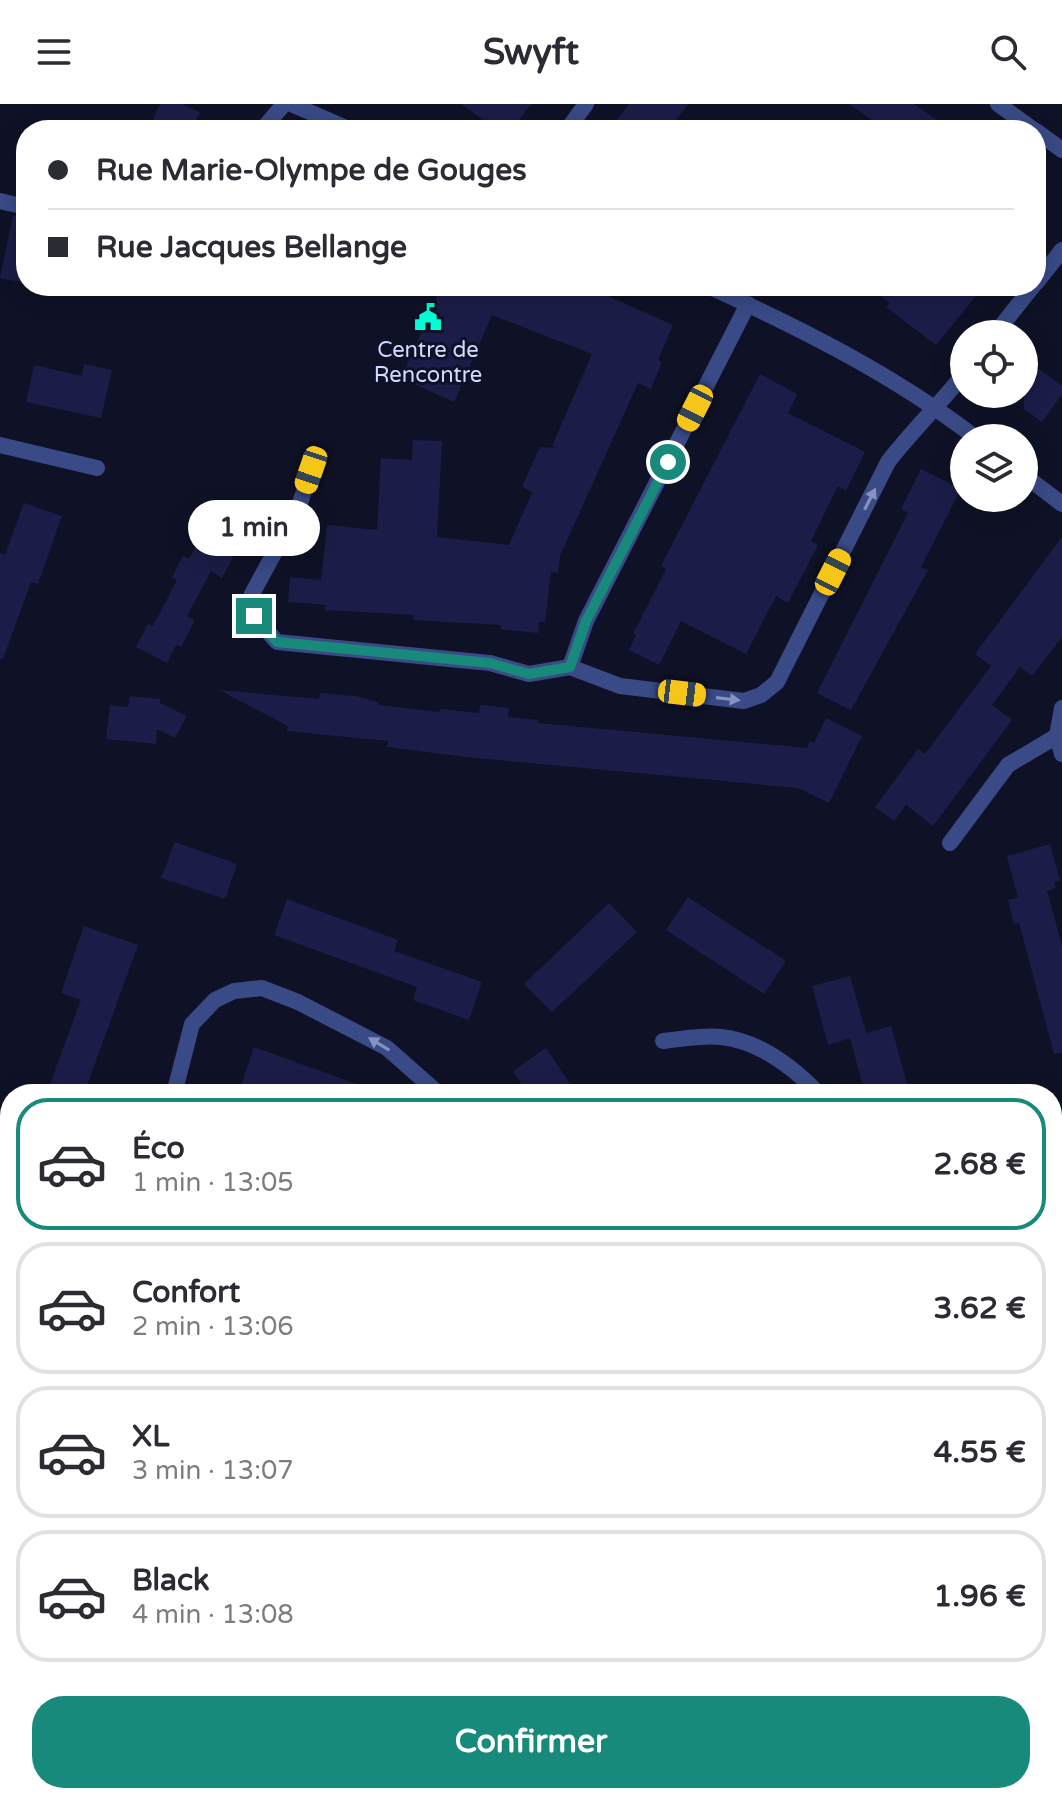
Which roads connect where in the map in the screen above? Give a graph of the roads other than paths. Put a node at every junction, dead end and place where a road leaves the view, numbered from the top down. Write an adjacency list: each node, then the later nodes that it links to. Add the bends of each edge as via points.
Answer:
1 (284, 104): 4 (street)
2 (291, 104): 5 (street)
3 (998, 104): 6 (street)
4 (270, 120)
5 (328, 120)
6 (1020, 120)
7 (1062, 250): 8 (street)
8 (1046, 270)
9 (730, 296): 11 (street)
10 (1025, 296): 12 (street)
11 (748, 304): 14 (street, via 837,347); 21 (street, via 586,621)
12 (1006, 320)
13 (950, 393): 14 (street)
14 (938, 409): 15 (street); 21 (street, one-way to 14, via 620,686 744,701 761,695 777,682 888,462)
15 (958, 424)
16 (0, 445): 17 (street)
17 (97, 468)
18 (311, 470): 21 (street, via 298,509 252,594 254,616 277,642 490,663 529,674)
19 (1038, 486): 20 (street)
20 (1062, 504)
21 (570, 667)
22 (1062, 708): 23 (street)
23 (1057, 736): 24 (street); 25 (street, via 1008,765)
24 (1062, 754)
25 (950, 843)
26 (663, 1041): 29 (street, via 722,1037 769,1052)
27 (177, 1084): 28 (street, one-way to 27, via 387,1048 262,988 234,991 215,1000 192,1024)
28 (428, 1084)
29 (809, 1084)

